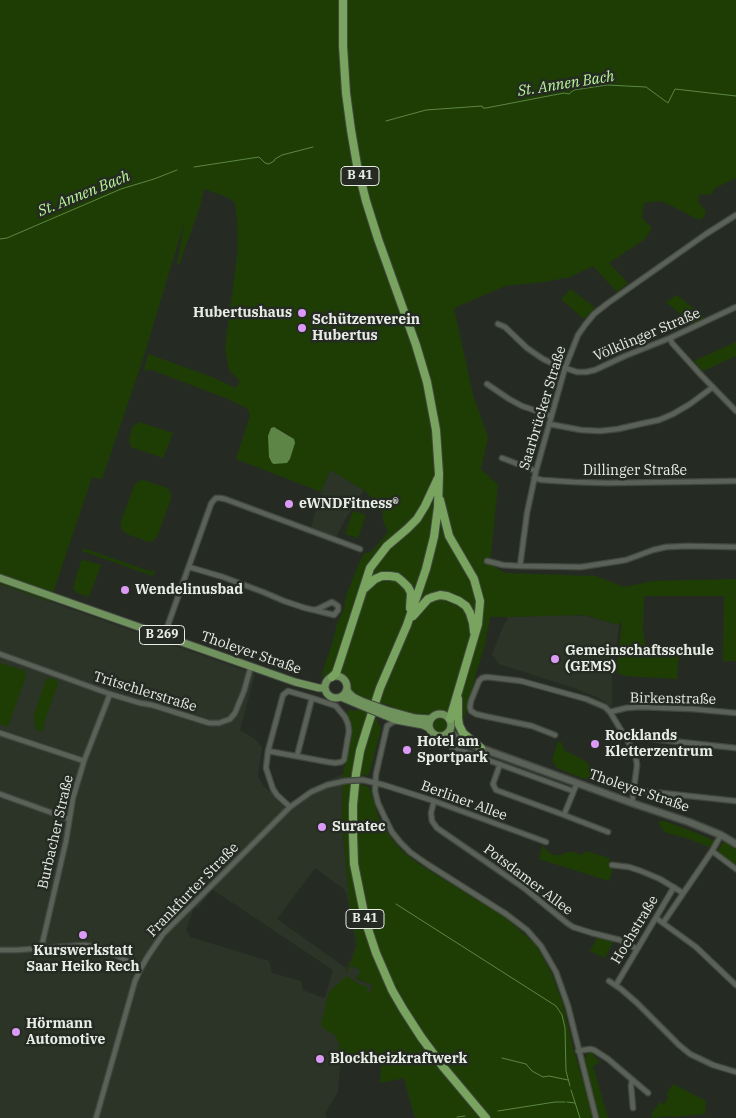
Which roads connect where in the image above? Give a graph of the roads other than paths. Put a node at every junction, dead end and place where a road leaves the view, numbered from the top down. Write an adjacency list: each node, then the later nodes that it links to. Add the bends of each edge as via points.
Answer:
1 (343, 0): 14 (highway, B 41, via 346,93 358,165 372,220 427,382 436,430)
2 (736, 215): 6 (street, Saarbrücker Straße, via 594,314 578,335)
3 (736, 307): 5 (street, Völklinger Straße)
4 (498, 324): 6 (street, Völklinger Straße, via 543,359)
5 (670, 338): 6 (street, Völklinger Straße, via 595,370 577,372); 8 (street)
6 (565, 368): 10 (street, Saarbrücker Straße)
7 (487, 384): 10 (street, via 522,406)
8 (713, 387): 9 (street); 11 (street, via 674,414 659,420 600,431)
9 (736, 411)
10 (551, 416): 11 (street, Saarbrücker Straße)
11 (549, 424): 13 (street, Saarbrücker Straße)
12 (502, 458): 13 (street)
13 (536, 471): 15 (street, Saarbrücker Straße)
14 (439, 474): 17 (highway, B 41); 24 (highway, via 417,519 387,546 370,568)
15 (534, 478): 16 (street, Dillinger Straße, via 607,483); 21 (street, Saarbrücker Straße)
16 (736, 481)
17 (438, 496): 26 (highway, B 41, via 434,537); 27 (highway, via 450,536 478,590 480,612)
18 (736, 547): 21 (street, via 666,547 626,560 581,567)
19 (360, 549): 22 (street, via 220,498 211,504)
20 (487, 561): 21 (street)
21 (520, 566)
22 (189, 567): 25 (street); 28 (street)
23 (0, 578): 28 (main road, Tholeyer Straße / B 269)
24 (363, 590): 26 (highway, via 382,576 397,577 411,593); 30 (highway)
25 (314, 610): 25 (street, via 332,602 338,606 334,615)
26 (408, 623): 27 (highway, via 428,600 447,596 466,606); 95 (highway, B 41, via 380,688 360,751 353,805 354,864 366,923 392,990 421,1037)
27 (474, 635): 36 (highway)
28 (164, 636): 31 (main road, Tholeyer Straße / B 269)
29 (0, 654): 37 (street, Tritschlerstraße)
30 (340, 661): 32 (highway); 33 (highway)
31 (251, 666): 34 (main road, Tholeyer Straße / B 269, via 295,682); 37 (street, Tritschlerstraße, via 235,713 219,723 209,723)
32 (332, 677): 33 (main road); 34 (main road, via 327,680)
33 (342, 678): 35 (main road, B 269)
34 (325, 688): 38 (main road, B 269, via 331,697)
35 (347, 689): 38 (main road); 40 (main road, B 269)
36 (458, 691): 44 (highway); 54 (highway, via 459,726)
37 (110, 694): 58 (street, Burbacher Straße)
38 (341, 697): 40 (main road, B 269)
39 (312, 698): 56 (street, via 285,692); 57 (street); 57 (street, via 336,706 345,717 349,731 344,760 335,763)
40 (361, 703): 42 (main road, B 269, bridge)
41 (610, 712): 43 (street, Birkenstraße, via 640,707); 51 (street, via 586,699 521,682 487,677 479,681 470,701 471,710 476,714 532,726); 52 (street)
42 (383, 713): 45 (main road, B 269); 46 (main road, B 269); 47 (street)
43 (736, 713)
44 (447, 716): 45 (main road, B 269, via 436,714); 50 (main road, via 451,726)
45 (430, 719): 48 (main road)
46 (396, 720): 47 (street); 48 (main road, B 269)
47 (387, 726): 60 (street)
48 (429, 728): 50 (main road, B 269, via 436,735)
49 (0, 732): 58 (street)
50 (449, 732): 54 (main road, Tholeyer Straße)
51 (555, 735)
52 (627, 738): 55 (street, via 634,736); 62 (street, via 637,765)
53 (452, 747): 59 (street)
54 (481, 748): 61 (main road, Tholeyer Straße)
55 (736, 748)
56 (268, 751): 57 (street); 68 (street, via 266,768 273,788)
57 (297, 756)
58 (84, 761): 70 (street, Burbacher Straße)
59 (500, 764): 63 (street); 69 (street, via 493,784 496,790)
60 (375, 782): 65 (street, Berliner Allee); 68 (street, Frankfurter Straße, bridge, via 345,781 327,785); 89 (street, via 378,803 392,832 410,852 506,914 541,946 559,980)
61 (578, 783): 63 (street); 67 (main road, Tholeyer Straße)
62 (634, 790): 66 (street); 67 (street)
63 (573, 791): 69 (street)
64 (0, 794): 70 (street)
65 (434, 801): 73 (street, Berliner Allee); 83 (street, Potsdamer Allee, via 432,821 438,828 524,888 567,923 592,934 620,940)
66 (736, 802)
67 (632, 803): 72 (main road, Tholeyer Straße)
68 (290, 807): 85 (street, Frankfurter Straße, via 174,922)
69 (564, 815): 71 (street)
70 (69, 818): 82 (street, Burbacher Straße)
71 (608, 832)
72 (721, 835): 74 (main road, Tholeyer Straße); 75 (street, Hochstraße)
73 (546, 842)
74 (736, 844)
75 (712, 851): 77 (street); 79 (street, Hochstraße)
76 (612, 865): 78 (street, Hochstraße, via 641,871)
77 (736, 869)
78 (674, 887): 79 (street, Hochstraße); 80 (street, Hochstraße)
79 (683, 893): 81 (street, Hochstraße)
80 (656, 918): 81 (street); 83 (street, Hochstraße)
81 (663, 923): 88 (street, via 696,946)
82 (40, 949): 84 (street); 85 (street, via 93,946)
83 (637, 949): 87 (street, Hochstraße)
84 (0, 950)
85 (141, 968): 94 (street, Frankfurter Straße)
86 (609, 981): 87 (street)
87 (616, 985): 90 (street, via 690,1054)
88 (736, 985)
89 (578, 1051): 91 (street, via 594,1050); 96 (street)
90 (736, 1072)
91 (632, 1080): 92 (street); 93 (street)
92 (648, 1093)
93 (633, 1108)
94 (96, 1118)
95 (486, 1118)
96 (596, 1118)

